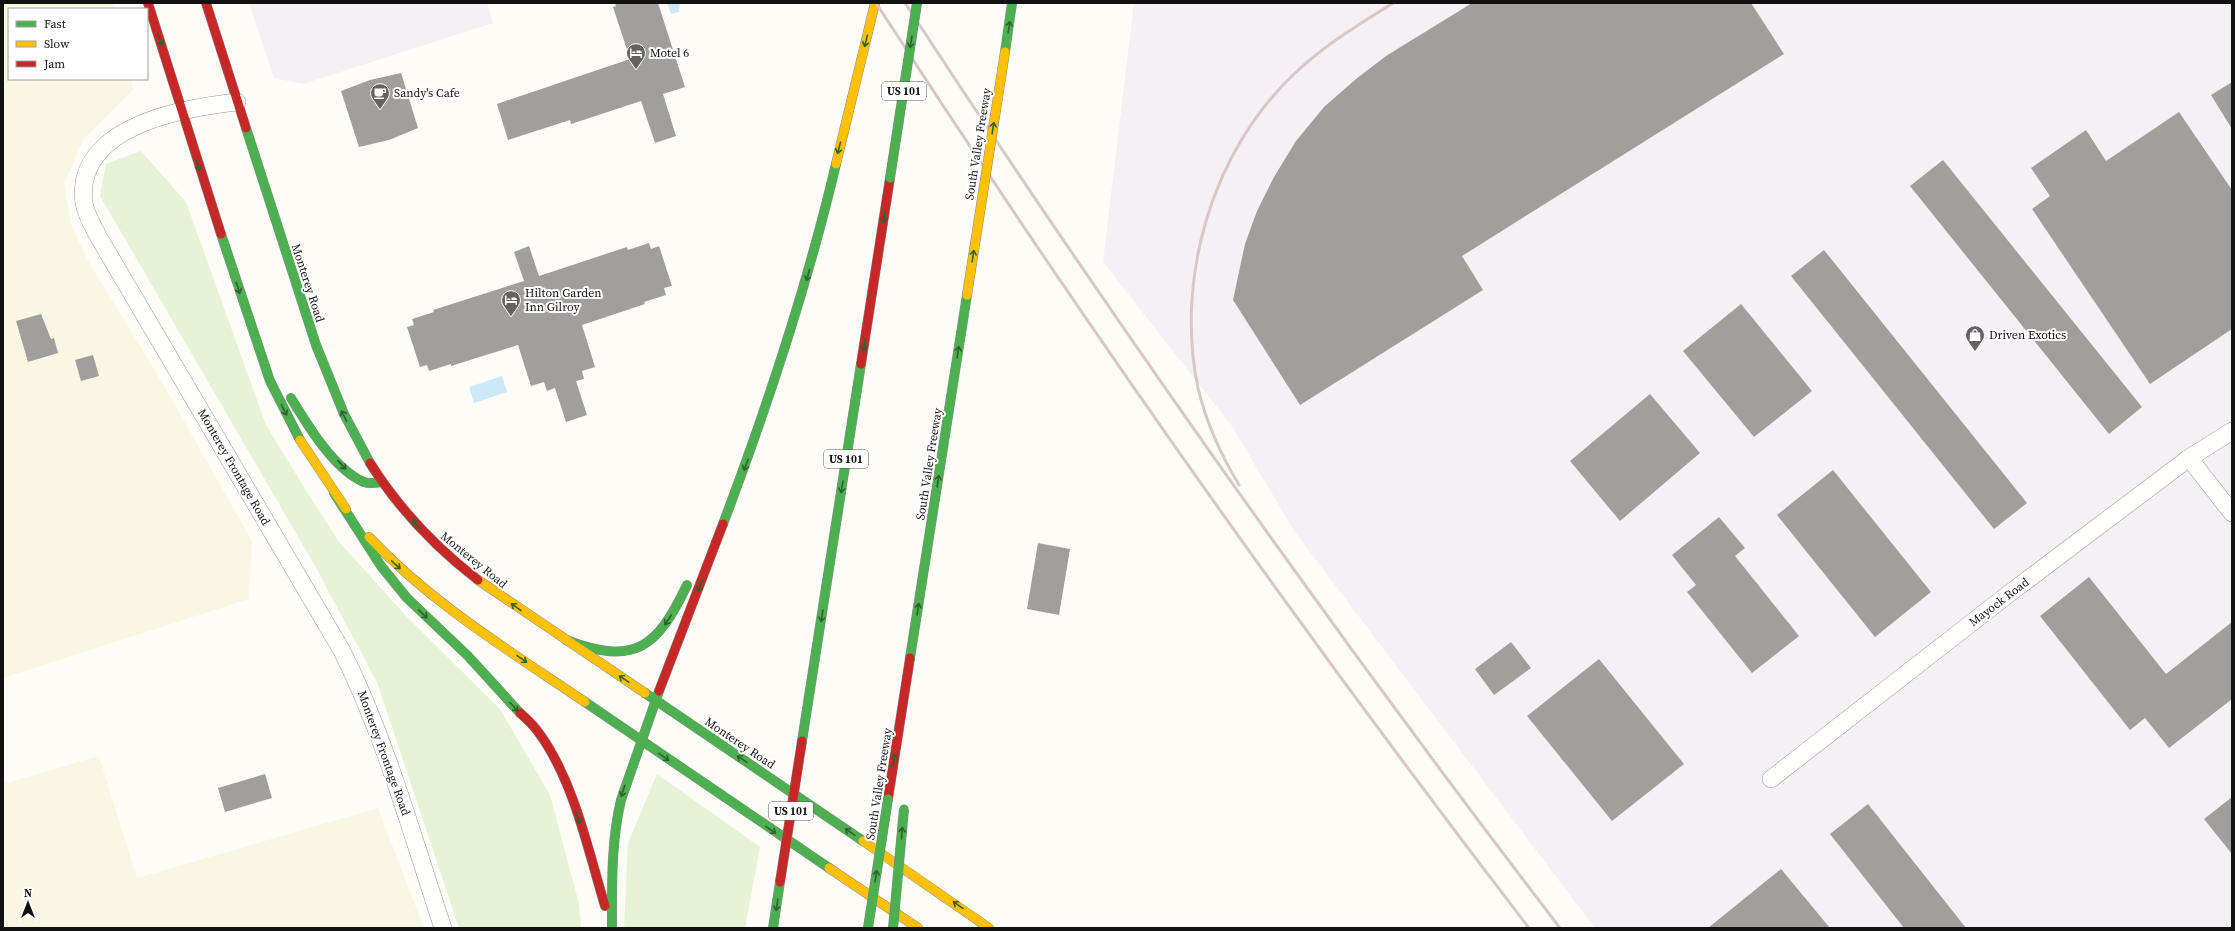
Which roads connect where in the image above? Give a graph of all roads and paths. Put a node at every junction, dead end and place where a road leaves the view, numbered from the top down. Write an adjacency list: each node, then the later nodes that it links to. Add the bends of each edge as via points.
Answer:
1 (148, 3): 7 (main road, one-way to 7)
2 (206, 3): 6 (main road, Monterey Road)
3 (875, 3): 9 (main road, one-way to 9, via 809,271)
4 (917, 3): 26 (main road, US 101, one-way to 26, bridge)
5 (1012, 3): 18 (main road, South Valley Freeway, one-way to 5, bridge)
6 (237, 102): 7 (street, Monterey Frontage Road); 12 (main road, Monterey Road, one-way to 6, via 356,438 328,379)
7 (181, 111): 8 (main road, one-way to 8); 24 (street, Monterey Frontage Road, via 128,129 102,148 90,165 84,183 84,204 346,658 363,692)
8 (256, 342): 12 (main road, one-way to 12, via 313,430 348,471 363,482); 14 (main road, one-way to 14, via 270,381 289,421)
9 (780, 367): 13 (main road); 19 (main road, one-way to 19)
10 (2232, 431): 11 (street, Mayock Road)
11 (2189, 458): 15 (street); 22 (street, Mayock Road, via 2006,596)
12 (382, 482): 17 (main road, Monterey Road, one-way to 12, via 479,581 446,554 416,526)
13 (725, 491)
14 (334, 493): 21 (main road, one-way to 21, via 373,542 425,590); 25 (main road, one-way to 25, via 368,547 402,593 468,656 539,732 571,797)
15 (2232, 513)
16 (690, 577): 17 (main road, one-way to 17, via 664,626 639,649 626,654 606,654)
17 (566, 640): 19 (main road, Monterey Road, one-way to 17)
18 (912, 648): 20 (main road); 27 (main road, South Valley Freeway, one-way to 18, bridge)
19 (656, 701): 21 (main road); 30 (main road, Monterey Road, one-way to 19)
20 (907, 740)
21 (641, 742): 25 (main road, one-way to 25, via 630,769 616,820 611,862); 29 (main road, one-way to 29)
22 (1771, 779)
23 (904, 805): 28 (main road, one-way to 23, bridge)
24 (443, 928)
25 (612, 928)
26 (773, 928)
27 (868, 928)
28 (893, 928)
29 (918, 928)
30 (989, 928)

